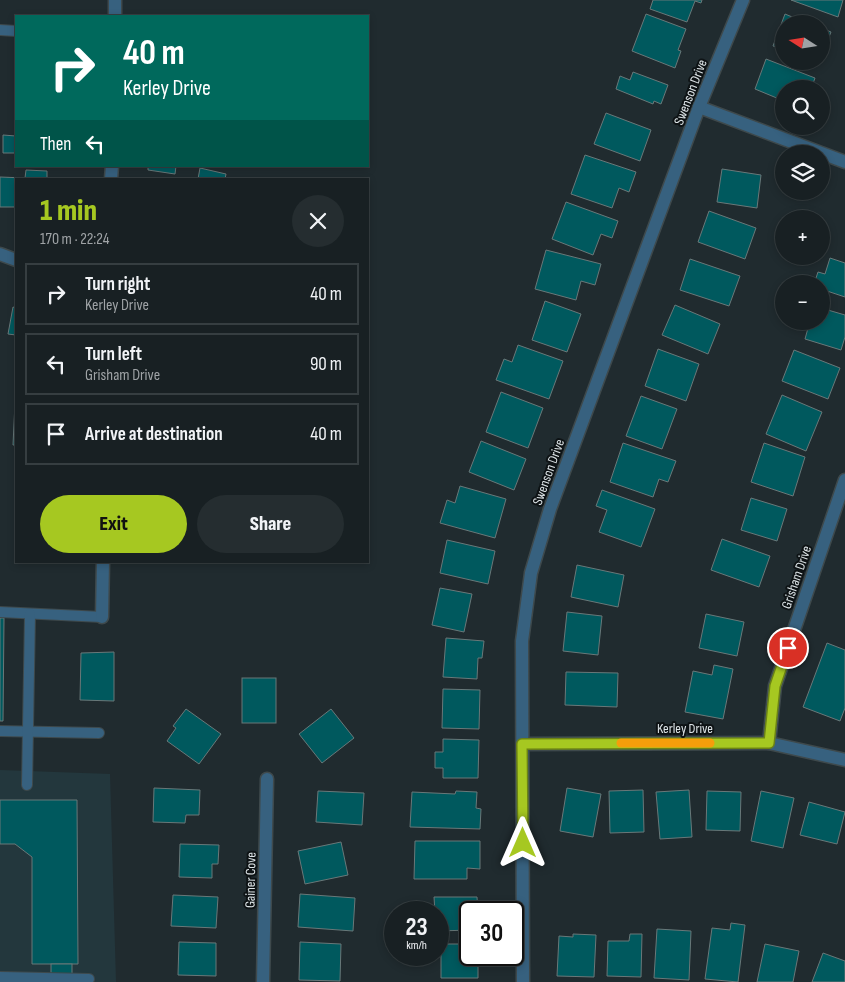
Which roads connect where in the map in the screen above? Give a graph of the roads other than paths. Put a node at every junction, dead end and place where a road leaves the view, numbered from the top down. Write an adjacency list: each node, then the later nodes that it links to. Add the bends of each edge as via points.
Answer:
1 (115, 0): 3 (street)
2 (743, 0): 6 (street, Swenson Drive)
3 (115, 15)
4 (0, 30): 5 (lane)
5 (15, 31)
6 (700, 107): 7 (street); 19 (street, Swenson Drive, via 550,510 531,573 522,641)
7 (845, 162)
8 (0, 254): 9 (street)
9 (15, 260)
10 (845, 480): 18 (street, Grisham Drive, via 775,686)
11 (103, 563): 14 (street)
12 (0, 612): 13 (lane)
13 (30, 614): 14 (lane); 16 (lane)
14 (102, 617)
15 (0, 731): 16 (lane)
16 (28, 731): 17 (lane); 22 (lane)
17 (99, 733)
18 (769, 743): 19 (street, Kerley Drive); 20 (street, Kerley Drive)
19 (522, 744): 26 (street, Swenson Drive)
20 (845, 760)
21 (267, 779): 25 (street, Gainer Cove)
22 (27, 785)
23 (1, 977): 24 (lane)
24 (89, 978)
25 (263, 982)
26 (523, 982)

